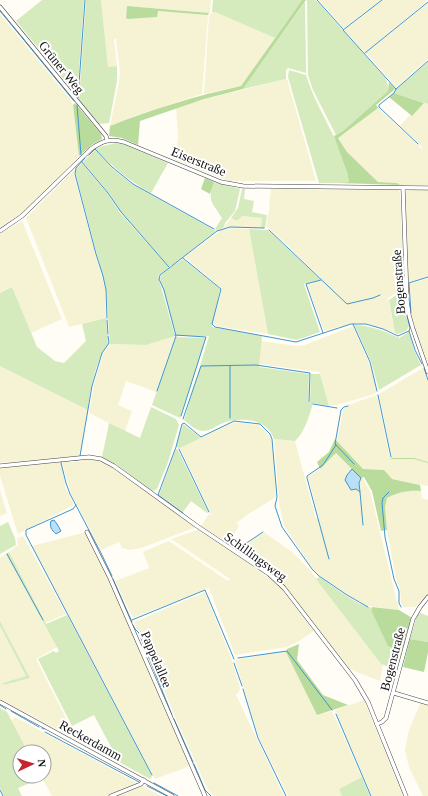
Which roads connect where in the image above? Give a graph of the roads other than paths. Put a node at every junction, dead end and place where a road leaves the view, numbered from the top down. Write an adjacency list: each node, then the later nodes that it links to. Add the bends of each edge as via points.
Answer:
1 (0, 7): 2 (street, Grüner Weg)
2 (107, 140): 3 (street, Eiserstraße, via 124,142 234,185); 5 (street, via 91,149 22,216)
3 (404, 188): 4 (street, Eiserstraße); 6 (street, Bogenstraße, via 407,300 409,315)
4 (428, 188)
5 (0, 231)
6 (428, 370)
7 (0, 466): 13 (street, Schillingsweg, via 89,457 101,459 114,466 276,580 355,680)
8 (87, 532): 17 (street, Pappelallee, via 110,578)
9 (428, 597): 10 (street, Bogenstraße, via 413,619)
10 (394, 693): 12 (street); 13 (street, Bogenstraße, via 386,718)
11 (0, 702): 14 (street, Reckerdamm)
12 (428, 703)
13 (377, 724): 18 (street, Schillingsweg)
14 (144, 780): 15 (street, via 141,784); 16 (street, Reckerdamm)
15 (111, 796)
16 (172, 796)
17 (205, 796)
18 (406, 796)

